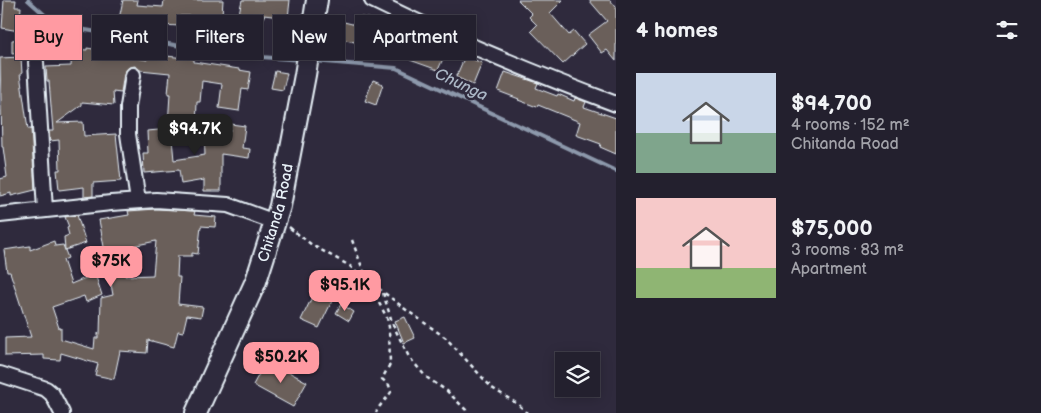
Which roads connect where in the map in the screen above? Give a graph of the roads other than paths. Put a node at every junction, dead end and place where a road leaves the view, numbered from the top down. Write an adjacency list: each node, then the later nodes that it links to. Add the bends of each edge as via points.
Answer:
1 (317, 0): 9 (street, Chitanda Road)
2 (372, 0): 5 (street, via 427,27)
3 (36, 62): 7 (street)
4 (134, 75): 6 (street, via 128,108 128,134)
5 (616, 104)
6 (138, 201): 7 (street); 9 (street, via 228,205)
7 (45, 210): 8 (street)
8 (0, 216)
9 (275, 222): 12 (street, Chitanda Road, via 256,281)
10 (0, 374): 11 (street, via 46,390 52,394)
11 (62, 413)
12 (196, 413)

